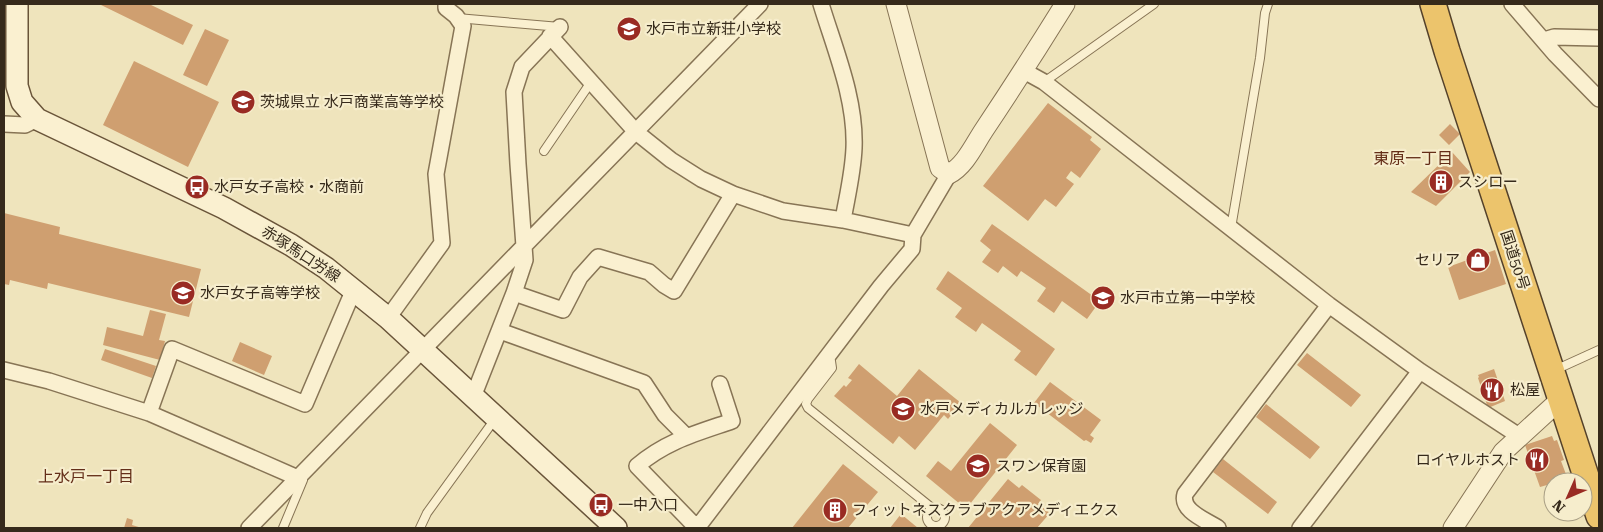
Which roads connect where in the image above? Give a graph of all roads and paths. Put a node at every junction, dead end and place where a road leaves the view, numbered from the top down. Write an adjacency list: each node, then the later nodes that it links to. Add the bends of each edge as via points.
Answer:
1 (17, 4): 21 (main road, 赤塚馬口労線, via 17,86 22,102)
2 (446, 4): 13 (street)
3 (760, 4): 23 (street)
4 (820, 4): 27 (street, via 845,80 852,124 853,155)
5 (896, 4): 25 (street, via 940,168)
6 (1065, 4): 17 (street)
7 (1138, 4): 12 (lane)
8 (1154, 4): 12 (lane)
9 (1268, 4): 28 (lane)
10 (1433, 4): 41 (highway, 国道50号)
11 (1512, 4): 16 (street)
12 (1143, 12): 19 (lane)
13 (457, 18): 14 (lane); 34 (street, via 463,26 436,174 442,243)
14 (555, 31): 18 (street); 30 (street, via 522,67 514,92)
15 (1599, 38): 16 (street, via 1554,37)
16 (1544, 40): 20 (street)
17 (1024, 71): 19 (street); 25 (street, via 956,171)
18 (591, 82): 23 (street); 24 (lane)
19 (1044, 82): 28 (street)
20 (1599, 99)
21 (37, 119): 22 (street, via 25,124); 31 (main road, 赤塚馬口労線, via 224,208 291,245)
22 (4, 124)
23 (636, 132): 26 (street, via 671,160); 30 (street)
24 (544, 150)
25 (949, 174): 29 (street)
26 (733, 194): 27 (street, via 783,212); 32 (street, via 674,291 649,272 598,257 580,277 563,310)
27 (843, 220): 29 (street)
28 (1231, 228): 33 (street)
29 (913, 235): 38 (street, via 912,249)
30 (524, 247): 32 (street, via 526,260); 36 (street)
31 (354, 289): 34 (main road, 赤塚馬口労線); 45 (street, via 305,404 172,349)
32 (514, 293): 35 (street)
33 (1329, 305): 40 (street); 59 (street, via 1185,494 1183,500 1187,508)
34 (388, 318): 36 (main road, 赤塚馬口労線)
35 (500, 331): 43 (street); 47 (street, via 644,383 666,415)
36 (422, 350): 43 (main road, 赤塚馬口労線); 49 (street)
37 (1599, 350): 41 (lane)
38 (827, 357): 50 (lane, via 832,368 808,398 808,408); 57 (street)
39 (4, 370): 45 (street)
40 (1420, 371): 48 (street); 60 (street)
41 (1551, 372): 44 (highway, 国道50号)
42 (720, 384): 47 (street, via 732,421)
43 (473, 397): 46 (main road, 赤塚馬口労線)
44 (1561, 399): 48 (street); 51 (highway, 国道50号)
45 (149, 412): 49 (street)
46 (496, 417): 55 (lane, via 426,513); 56 (main road, 赤塚馬口労線)
47 (686, 436): 57 (street, via 652,453 637,466)
48 (1519, 436): 61 (street, via 1498,460)
49 (298, 478): 53 (street); 54 (lane, via 303,480)
50 (932, 508): 52 (lane, via 944,511); 52 (lane, via 927,514 929,522 936,526)
51 (1599, 516)
52 (944, 523): 58 (lane)
53 (249, 528)
54 (283, 528)
55 (420, 528)
56 (616, 528)
57 (697, 528)
58 (950, 528)
59 (1218, 528)
60 (1300, 528)
61 (1453, 528)

